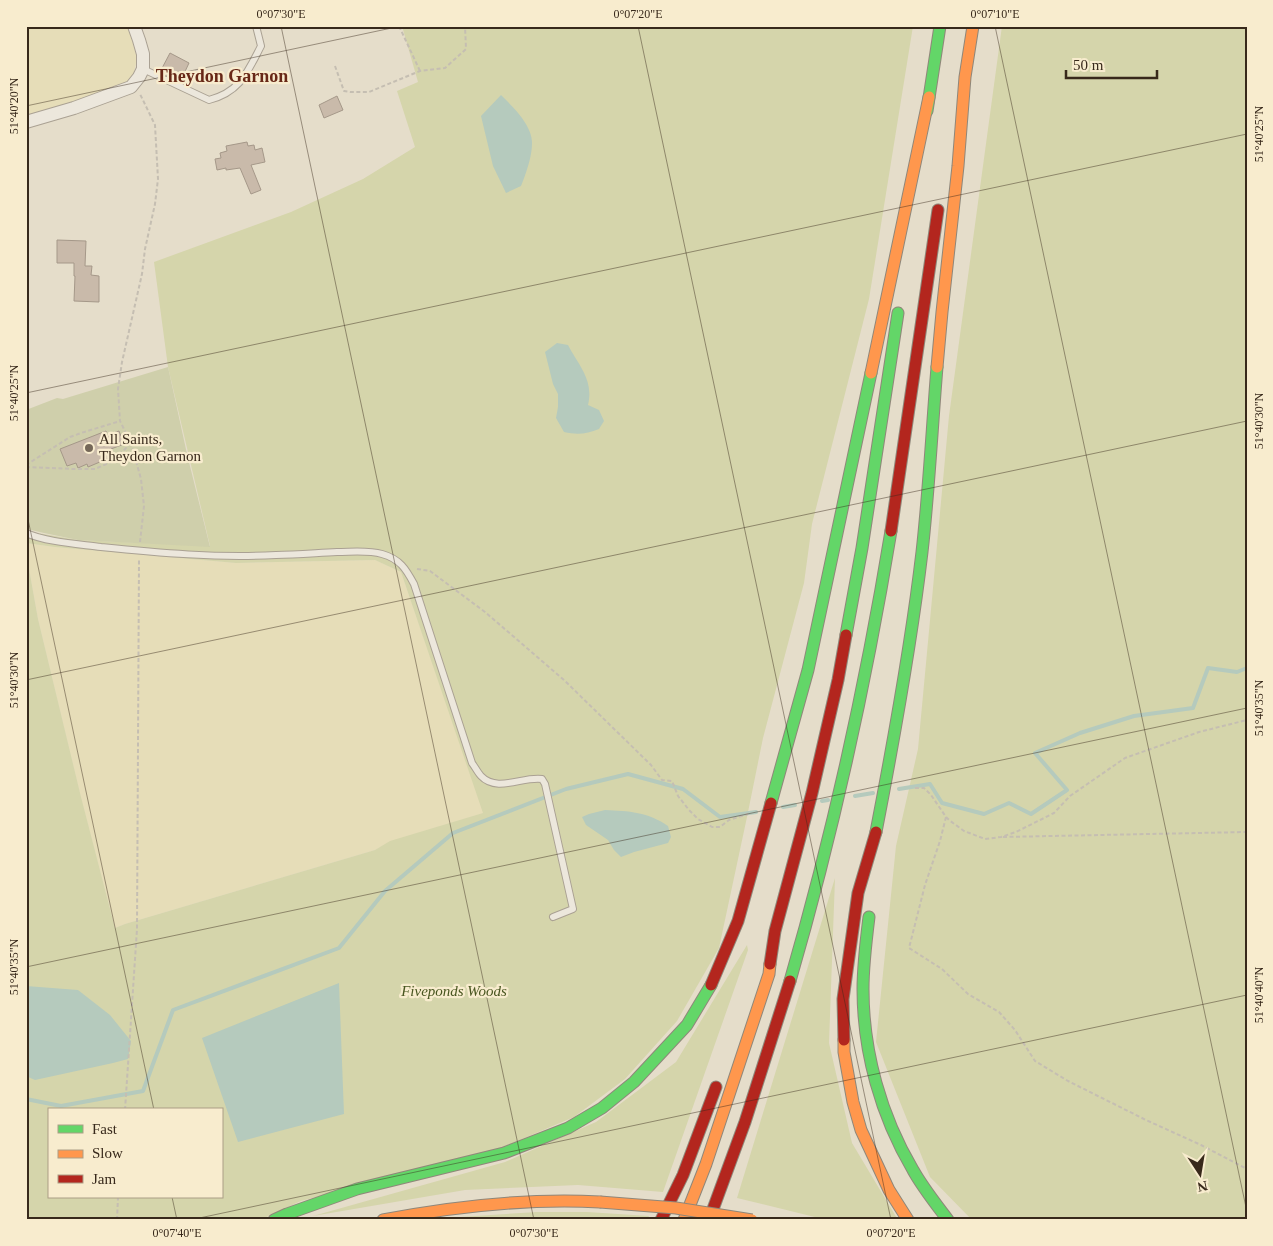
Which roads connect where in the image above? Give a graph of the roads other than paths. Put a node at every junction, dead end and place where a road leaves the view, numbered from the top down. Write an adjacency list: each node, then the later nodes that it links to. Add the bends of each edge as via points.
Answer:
1 (134, 26): 5 (street, via 143,54)
2 (256, 26): 5 (lane, via 261,46 248,73 235,88 219,97 209,100)
3 (940, 26): 7 (highway)
4 (973, 26): 6 (highway)
5 (143, 69): 8 (street, via 126,90)
6 (965, 77): 9 (highway); 14 (highway, via 917,591)
7 (929, 97): 11 (highway); 21 (highway, via 808,670 738,922 710,987 687,1025 634,1082 602,1108 568,1128 504,1153 357,1189)
8 (26, 122)
9 (949, 134)
10 (939, 202): 25 (highway, via 887,562 847,764 797,958 745,1122)
11 (904, 273)
12 (900, 302): 18 (highway, via 838,680 812,793)
13 (26, 533): 17 (lane, via 76,544 139,551 214,556 360,551 381,554 399,562 414,584 472,763 482,777 494,784 535,778 542,779 545,784 573,909)
14 (875, 839): 15 (highway); 27 (highway, via 858,893 847,966 843,999 844,1052 862,1130 889,1190)
15 (873, 881)
16 (870, 909): 28 (highway, via 863,1000 875,1081 887,1119 905,1158)
17 (552, 917)
18 (774, 931): 19 (highway); 24 (highway, via 769,974 706,1164)
19 (761, 957)
20 (720, 1077): 23 (highway, via 683,1175)
21 (274, 1220)
22 (385, 1220): 26 (highway, bridge, via 438,1210 522,1201 576,1200 674,1207)
23 (661, 1220)
24 (684, 1220)
25 (709, 1220)
26 (752, 1220)
27 (908, 1220)
28 (948, 1220)

